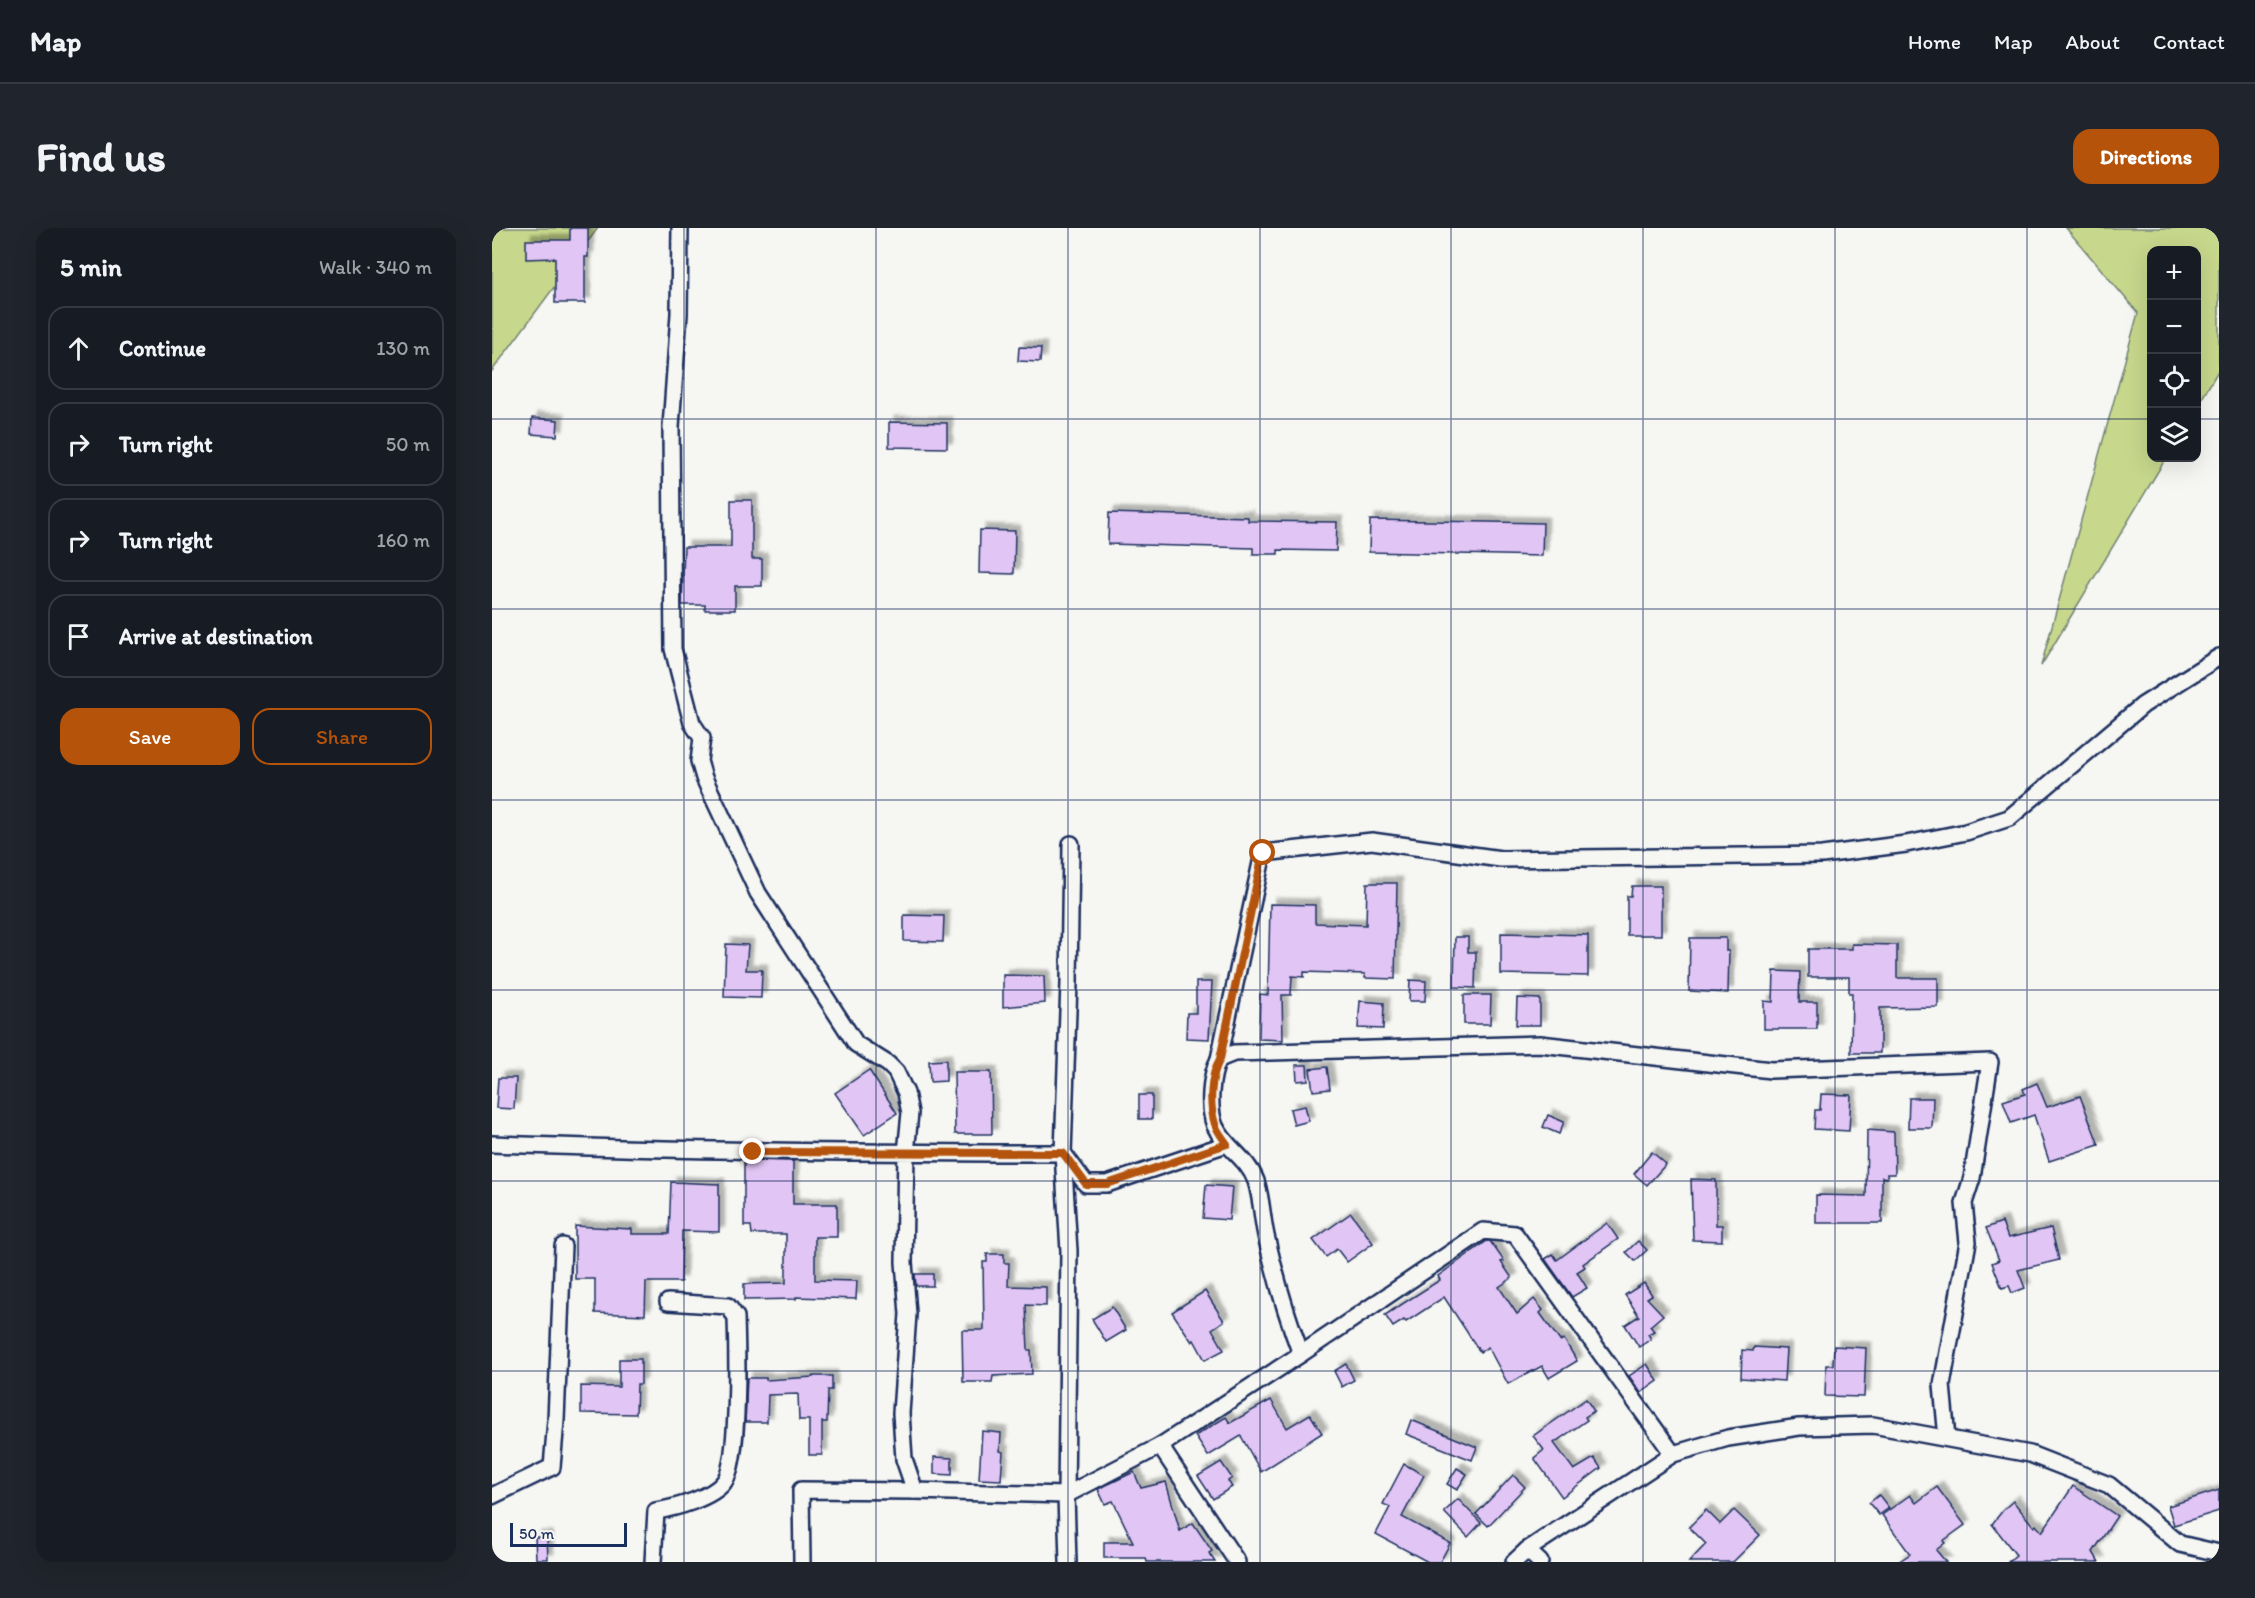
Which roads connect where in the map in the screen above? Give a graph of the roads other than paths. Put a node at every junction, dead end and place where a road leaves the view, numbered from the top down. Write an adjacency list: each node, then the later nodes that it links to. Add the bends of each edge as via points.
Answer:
1 (680, 228): 7 (street, via 671,427 673,649 692,723 702,738 699,761 758,893 856,1044 896,1072 906,1092 910,1113)
2 (2219, 657): 4 (street, via 2143,705 2010,818 1966,832 1822,855 1501,859 1372,841 1263,853)
3 (1071, 844): 8 (street)
4 (1220, 1059): 6 (street, via 1214,1069 1211,1105 1215,1126); 12 (street, via 1234,1053 1540,1044 1771,1070 1990,1062 1972,1178 1964,1203 1968,1242 1942,1385)
5 (492, 1144): 7 (street)
6 (1227, 1144): 8 (street, via 1107,1184 1086,1184); 11 (street, via 1245,1161 1256,1182 1269,1249)
7 (906, 1153): 8 (street); 15 (street, via 904,1262 908,1314 901,1413 904,1459)
8 (1063, 1153): 17 (street, via 1069,1251)
9 (563, 1246): 16 (street, via 552,1467)
10 (668, 1302): 20 (street, via 728,1306 736,1317 734,1442 729,1471 715,1490 656,1511)
11 (1301, 1354): 13 (street); 14 (street, via 1483,1231 1515,1234)
12 (1947, 1438): 14 (street, via 1873,1425 1799,1427 1728,1438); 19 (street, via 2030,1454 2109,1485 2180,1544)
13 (1160, 1446): 17 (street); 23 (street)
14 (1673, 1454): 18 (street)
15 (915, 1491): 17 (street); 21 (street, via 801,1490)
16 (492, 1496)
17 (1066, 1496): 22 (street)
18 (1527, 1550): 24 (street); 25 (street)
19 (2219, 1553)
20 (653, 1562)
21 (802, 1562)
22 (1068, 1562)
23 (1237, 1562)
24 (1514, 1562)
25 (1540, 1562)

